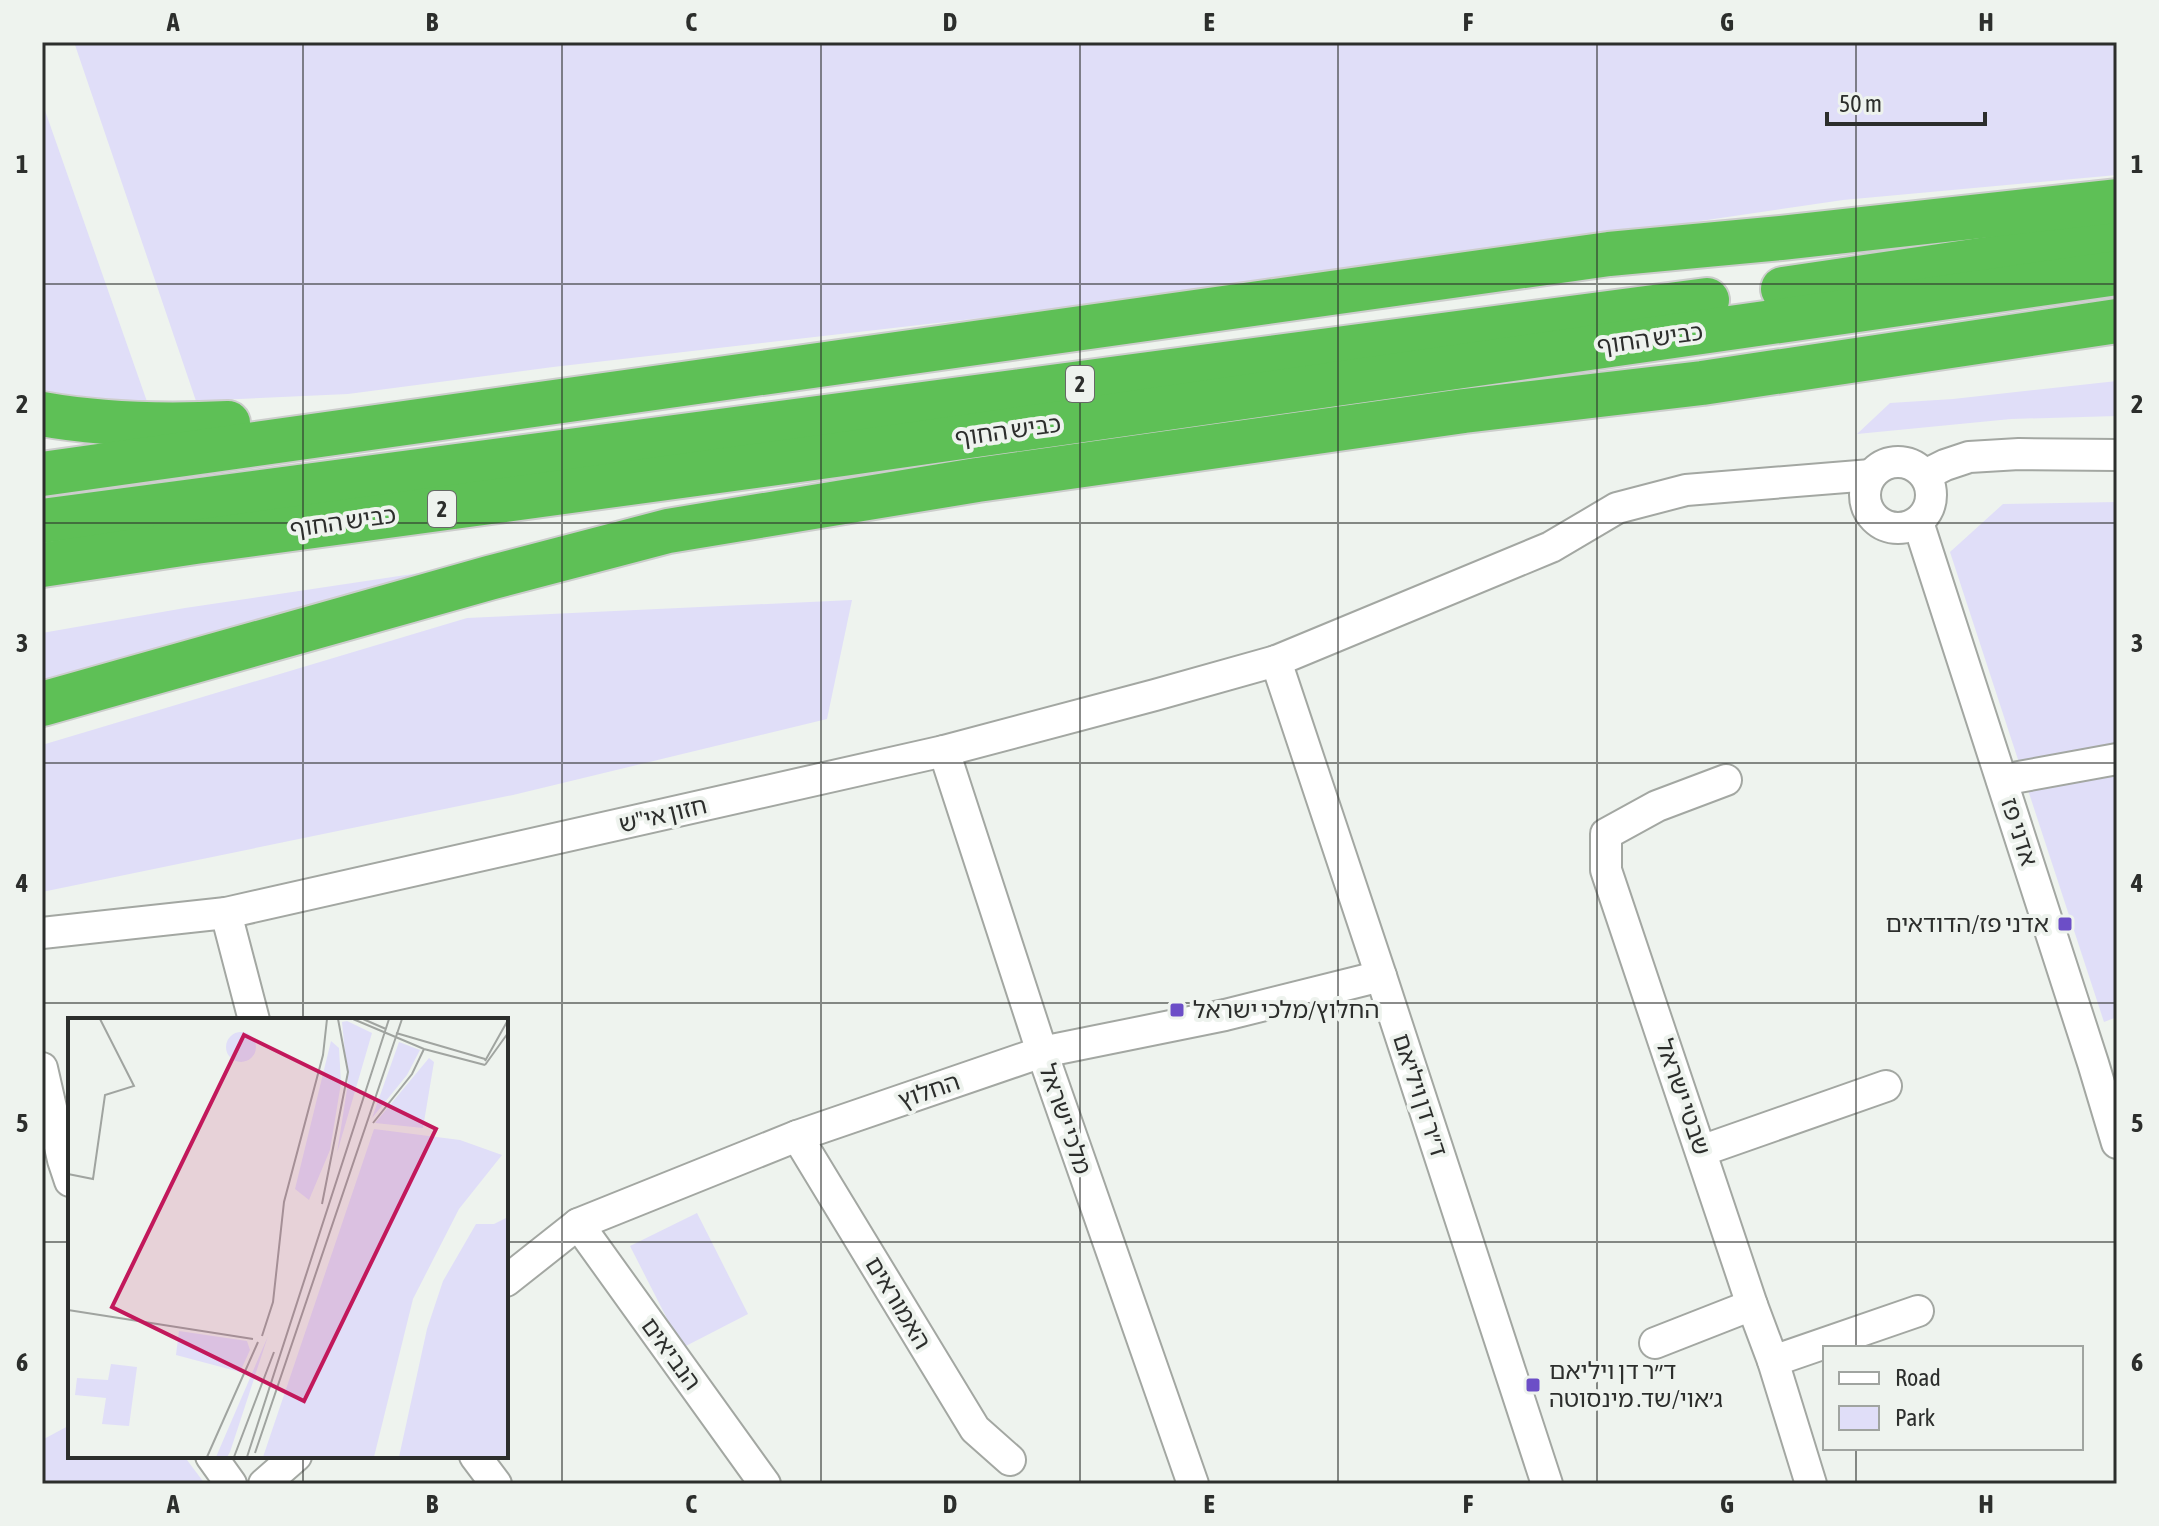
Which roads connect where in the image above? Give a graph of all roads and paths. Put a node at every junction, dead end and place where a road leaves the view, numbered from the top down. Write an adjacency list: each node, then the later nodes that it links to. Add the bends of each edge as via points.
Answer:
1 (2117, 201): 7 (highway, via 1609,254)
2 (2117, 240): 13 (highway, כביש החוף / 2, via 1690,303)
3 (2117, 273): 15 (highway, כביש החוף / 2)
4 (2117, 321): 6 (highway)
5 (2117, 330): 6 (highway)
6 (1936, 347): 17 (highway, via 977,480 668,531)
7 (518, 406): 8 (highway, via 205,424); 10 (highway)
8 (42, 414)
9 (2117, 455): 12 (street, via 1969,457)
10 (42, 474)
11 (1871, 475): 12 (street, via 1891,462 1917,467); 14 (street, via 1865,498 1875,519 1896,529); 16 (street, חזון אי"ש, via 1686,490 1617,508 1551,547)
12 (1925, 475): 14 (street, via 1931,503)
13 (42, 521)
14 (1918, 522): 21 (street, אדני פז)
15 (42, 565)
16 (1276, 661): 18 (street, חזון אי"ש); 24 (street, ד״ר דן ויליאם)
17 (42, 704)
18 (944, 751): 22 (street, חזון אי"ש); 26 (street, מלכי ישראל)
19 (2117, 759): 21 (street)
20 (1726, 780): 32 (street, שבטי ישראל, via 1657,806 1606,834 1606,870)
21 (2002, 780): 27 (street, אדני פז)
22 (226, 913): 23 (street, חזון אי"ש); 25 (street)
23 (42, 933)
24 (1381, 976): 26 (street, החלוץ); 49 (street, ד״ר דן ויליאם)
25 (253, 1018)
26 (1042, 1052): 30 (street, החלוץ); 48 (street, מלכי ישראל)
27 (2105, 1059): 31 (street, אדני פז)
28 (42, 1068): 33 (street)
29 (1886, 1086): 32 (street)
30 (797, 1136): 34 (street, החלוץ); 43 (street, האמוראים, via 975,1429)
31 (2117, 1143)
32 (1701, 1151): 36 (street, שבטי ישראל)
33 (68, 1175)
34 (578, 1224): 35 (street, החלוץ); 47 (street, הנביאים)
35 (508, 1279)
36 (1752, 1305): 38 (street); 39 (street, שבטי ישראל)
37 (1918, 1311): 39 (street)
38 (1655, 1343)
39 (1773, 1361): 50 (street, שבטי ישראל)
40 (212, 1458): 44 (street)
41 (294, 1458): 45 (street)
42 (476, 1458): 46 (street)
43 (1010, 1460)
44 (231, 1484)
45 (264, 1484)
46 (496, 1484)
47 (765, 1484)
48 (1193, 1484)
49 (1547, 1484)
50 (1811, 1484)

